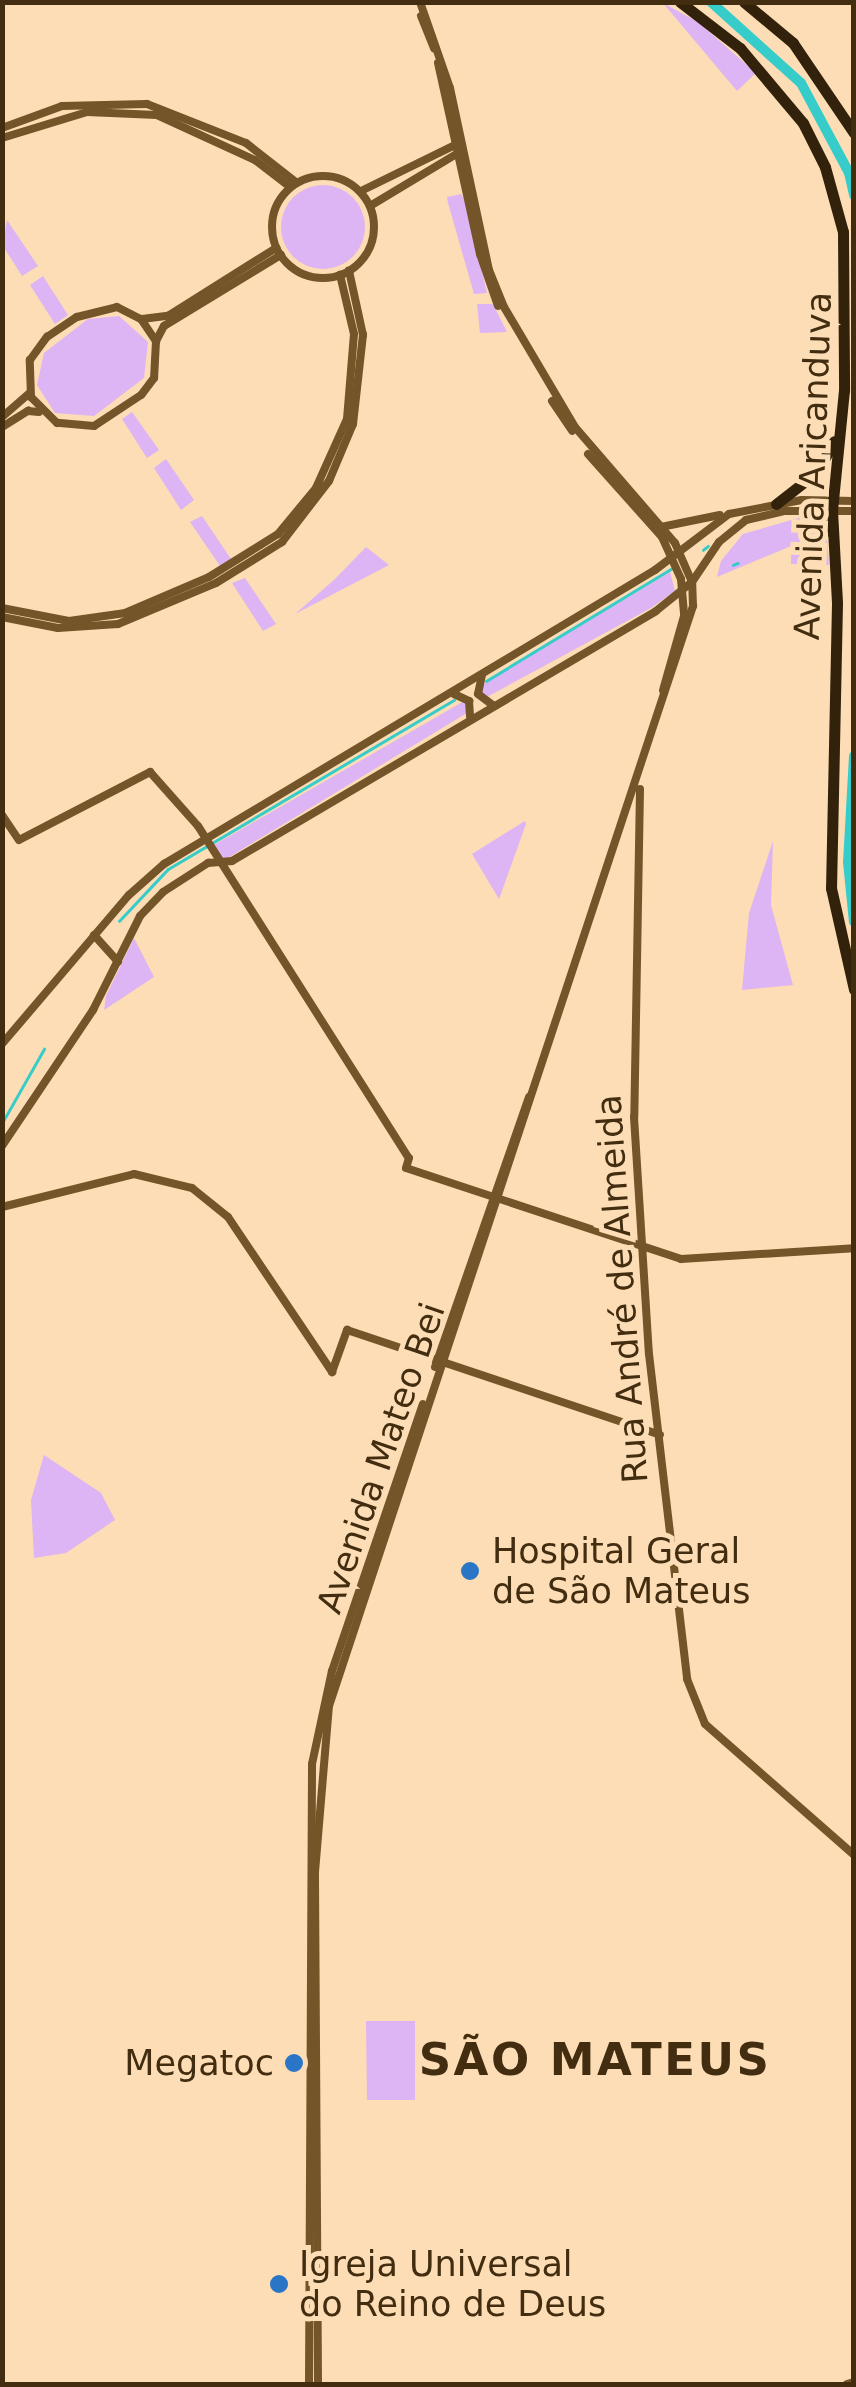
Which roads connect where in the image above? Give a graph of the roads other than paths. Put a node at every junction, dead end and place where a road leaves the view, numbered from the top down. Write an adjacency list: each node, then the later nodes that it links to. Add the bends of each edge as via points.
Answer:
1 (418, 2): 7 (main road)
2 (680, 2): 18 (highway, Avenida Aricanduva, via 740,48 776,87 825,167 846,254)
3 (744, 2): 5 (highway, via 793,43)
4 (2, 128): 8 (main road, via 62,106 147,104 246,143)
5 (854, 133)
6 (2, 138): 8 (main road, via 87,112 157,115 256,160)
7 (460, 147): 9 (main road); 10 (main road); 26 (main road, via 504,306 575,427 619,486); 29 (main road, via 500,311 570,430)
8 (293, 185): 9 (main road, via 330,176); 11 (main road, via 273,215)
9 (361, 191): 10 (main road)
10 (370, 206): 12 (main road, via 372,242)
11 (278, 252): 12 (main road, via 303,274); 13 (main road, via 161,319); 14 (main road, via 170,322)
12 (345, 273): 32 (main road, via 354,334 347,419 320,481 289,524 251,555 124,613 69,621); 35 (main road, via 363,335 354,424 330,481 282,542 216,584 118,624 58,628)
13 (141, 319): 14 (main road); 15 (main road, via 107,306 60,328 30,360)
14 (156, 341): 16 (main road, via 158,367 150,385 105,420 70,427)
15 (30, 393): 16 (main road); 17 (main road)
16 (43, 414): 19 (main road, via 28,411)
17 (2, 417)
18 (842, 423): 21 (highway, via 818,472); 22 (highway, Avenida Aricanduva)
19 (2, 426)
20 (853, 500): 22 (main road)
21 (776, 504): 22 (main road); 25 (main road)
22 (832, 505): 23 (main road); 24 (main road); 28 (highway, Avenida Aricanduva)
23 (809, 510): 27 (main road, via 764,514); 28 (highway)
24 (853, 511)
25 (730, 513): 26 (main road); 27 (main road, via 722,522); 29 (main road)
26 (661, 527): 29 (main road)
27 (730, 531): 30 (main road)
28 (834, 540): 48 (highway, Avenida Aricanduva, via 830,888)
29 (676, 554): 30 (main road); 31 (main road, Avenida Mateo Bei); 36 (main road)
30 (692, 582): 31 (main road); 40 (main road, Avenida Mateo Bei, via 688,623)
31 (683, 590): 33 (main road); 34 (main road, Avenida Mateo Bei)
32 (2, 608)
33 (656, 611): 34 (main road); 38 (main road)
34 (684, 616): 41 (main road, Avenida Mateo Bei)
35 (2, 617)
36 (482, 675): 37 (main road); 38 (main road, via 478,694)
37 (451, 694): 39 (main road, via 469,700 474,710); 44 (main road)
38 (494, 706): 39 (main road)
39 (467, 721): 45 (main road, via 232,861)
40 (641, 778): 41 (main road, Avenida Mateo Bei); 43 (main road, Rua André de Almeida)
41 (628, 807): 43 (main road); 51 (main road, Avenida Mateo Bei)
42 (2, 814): 44 (main road, via 23,838 150,772)
43 (638, 825): 54 (main road, Rua André de Almeida, via 632,990)
44 (208, 846): 45 (main road); 46 (main road, via 164,864)
45 (218, 862): 47 (main road, via 152,901); 51 (main road, via 409,1158 406,1168)
46 (94, 935): 47 (main road); 49 (main road)
47 (118, 962): 50 (main road)
48 (854, 990)
49 (2, 1044)
50 (2, 1146)
51 (495, 1200): 54 (main road); 57 (main road, Avenida Mateo Bei)
52 (2, 1208): 55 (main road, via 134,1174 178,1181 228,1217)
53 (854, 1248): 54 (main road, via 696,1261)
54 (642, 1251): 58 (main road, Rua André de Almeida)
55 (320, 1353): 56 (main road); 56 (main road, via 332,1372)
56 (336, 1358): 57 (main road, via 347,1330)
57 (440, 1360): 58 (main road); 60 (main road, Avenida Mateo Bei, via 332,1672 314,1753); 61 (main road, Avenida Mateo Bei, via 333,1688 321,1748 315,1872)
58 (660, 1435): 59 (main road, Rua André de Almeida, via 682,1650 695,1709)
59 (854, 1855)
60 (309, 2384)
61 (318, 2384)

